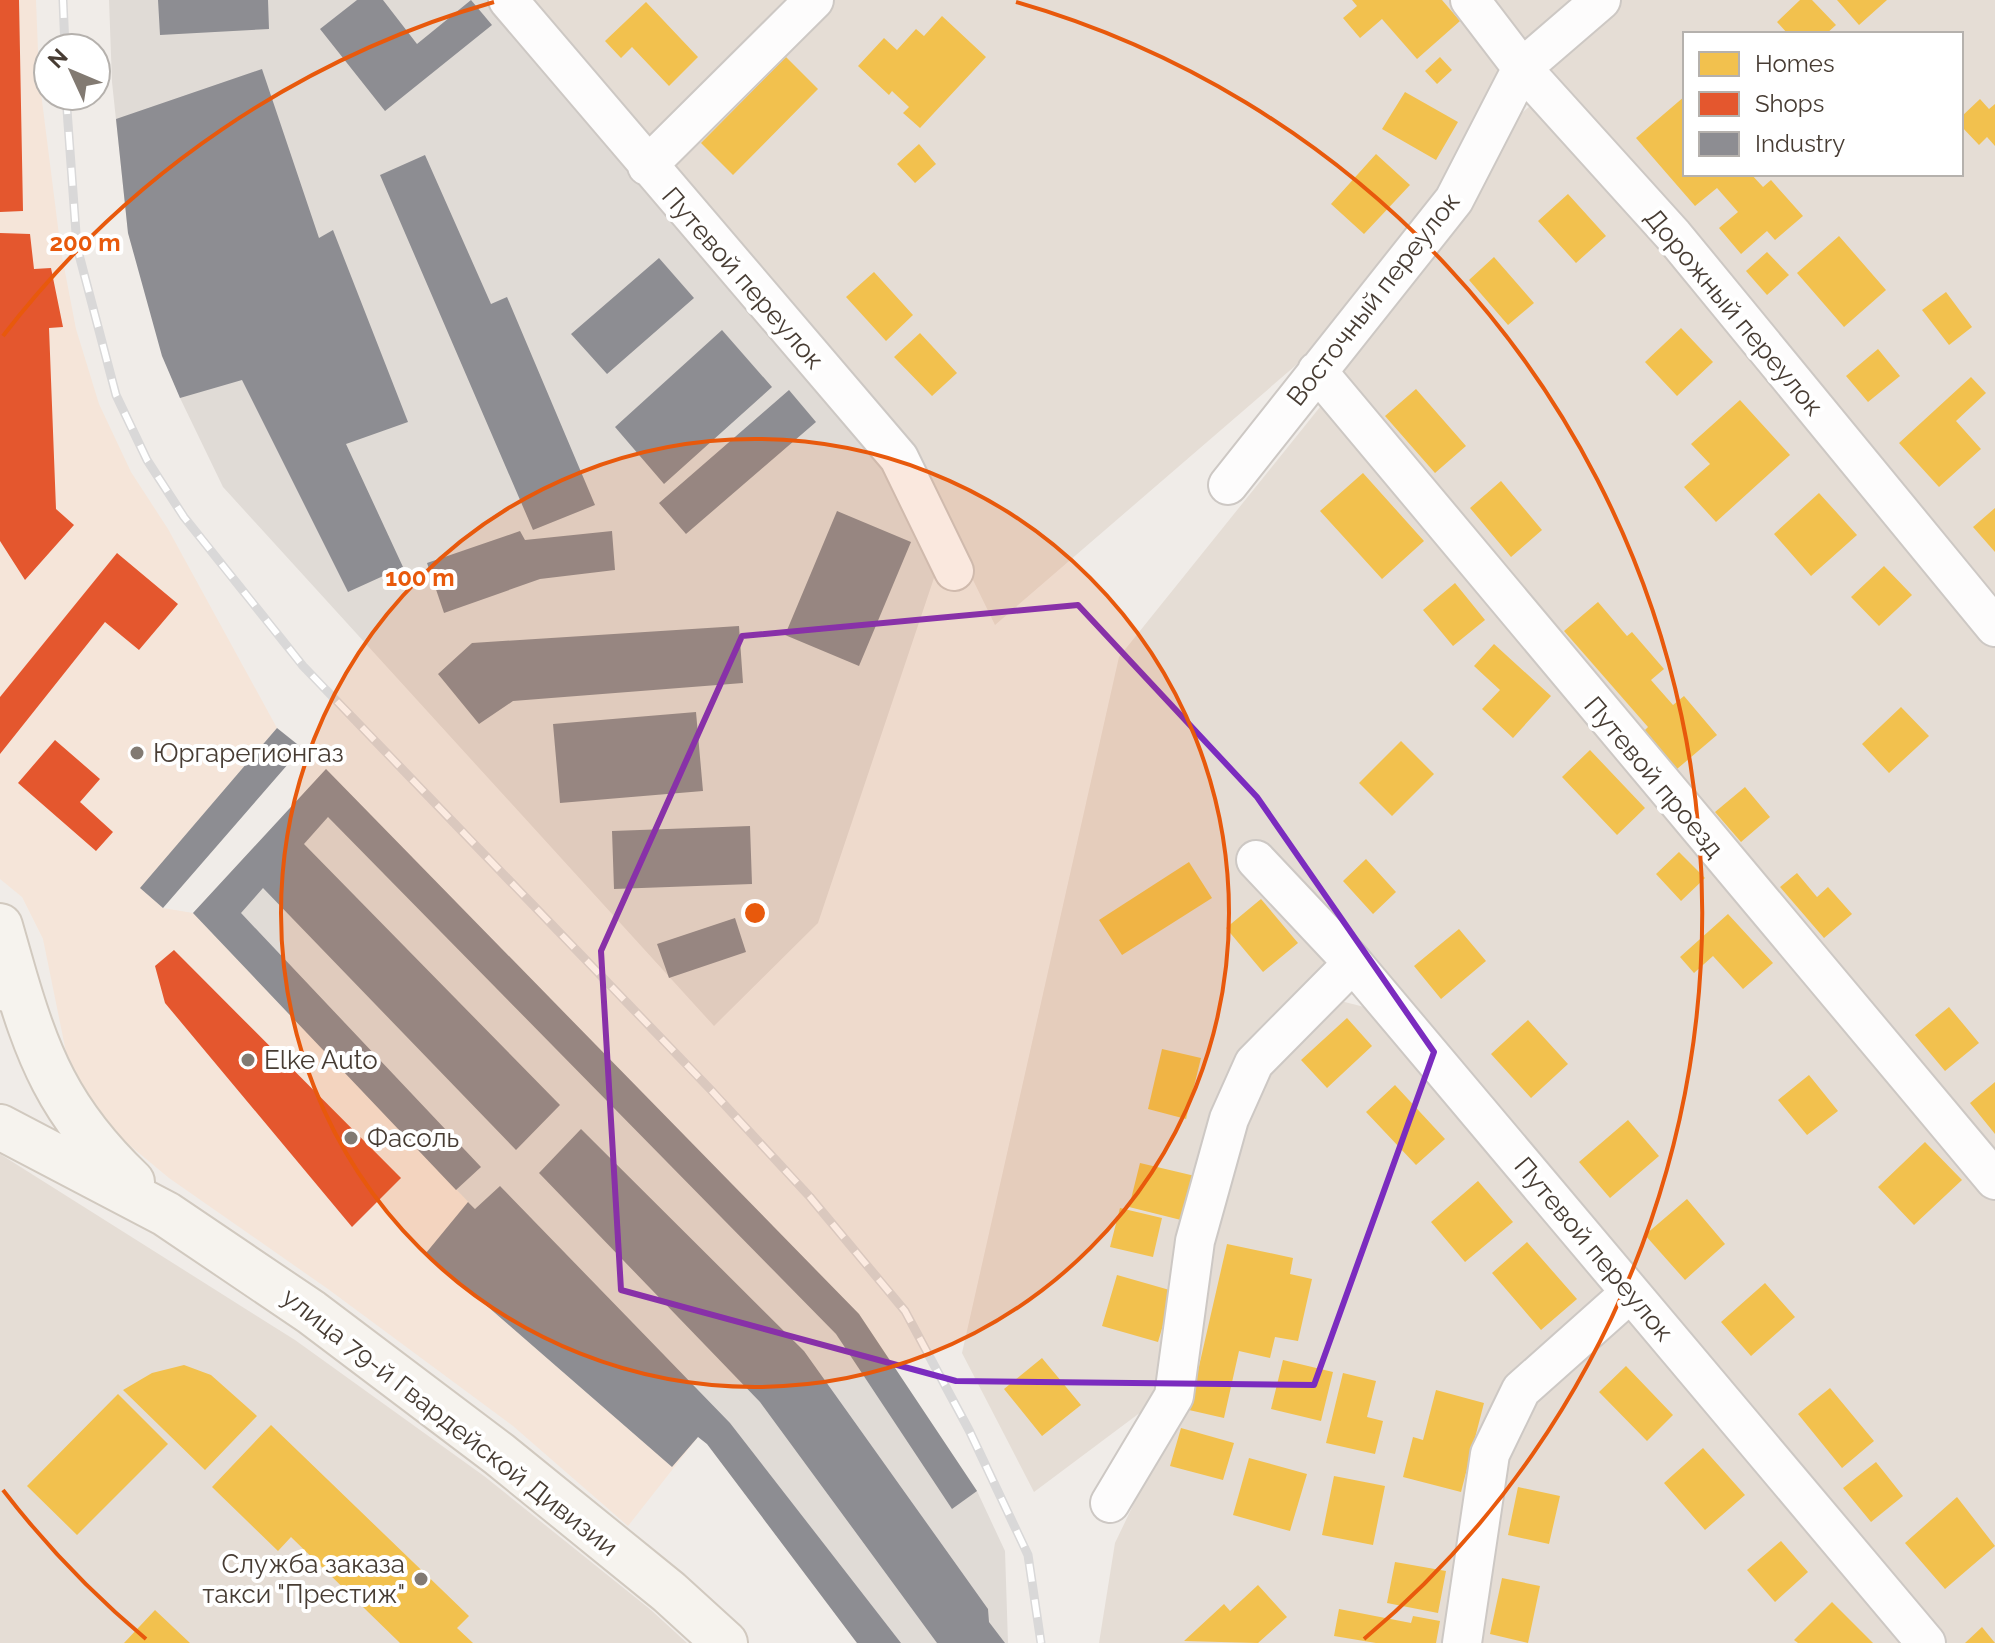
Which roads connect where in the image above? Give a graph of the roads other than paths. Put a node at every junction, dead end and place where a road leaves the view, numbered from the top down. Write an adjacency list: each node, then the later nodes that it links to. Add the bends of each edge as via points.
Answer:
1 (508, 0): 6 (street, Путевой переулок)
2 (814, 0): 6 (street)
3 (1470, 0): 5 (street, Дорожный переулок)
4 (1601, 0): 5 (street, Восточный переулок)
5 (1522, 68): 7 (street, Восточный переулок, via 1454,200); 10 (street, Дорожный переулок, via 1673,235)
6 (647, 166): 9 (street, Путевой переулок, via 899,458)
7 (1317, 371): 8 (street, Восточный переулок); 16 (street, Путевой проезд)
8 (1228, 485)
9 (954, 571)
10 (1995, 627)
11 (1256, 860): 13 (street, Путевой переулок)
12 (5, 943): 14 (main road, via 11,982); 17 (main road, улица 79-й Гвардейской Дивизии, via 44,1066 67,1108 97,1147)
13 (1353, 963): 18 (street, Путевой переулок); 19 (street, via 1254,1063 1229,1119 1195,1241 1174,1396)
14 (0, 1023)
15 (0, 1127): 17 (main road, улица 79-й Гвардейской Дивизии)
16 (1995, 1180)
17 (166, 1214): 20 (main road, улица 79-й Гвардейской Дивизии, via 414,1388)
18 (1630, 1293): 21 (street, via 1521,1390 1508,1415 1490,1454); 22 (street, Путевой переулок)
19 (1110, 1503)
20 (725, 1643)
21 (1462, 1643)
22 (1926, 1643)

